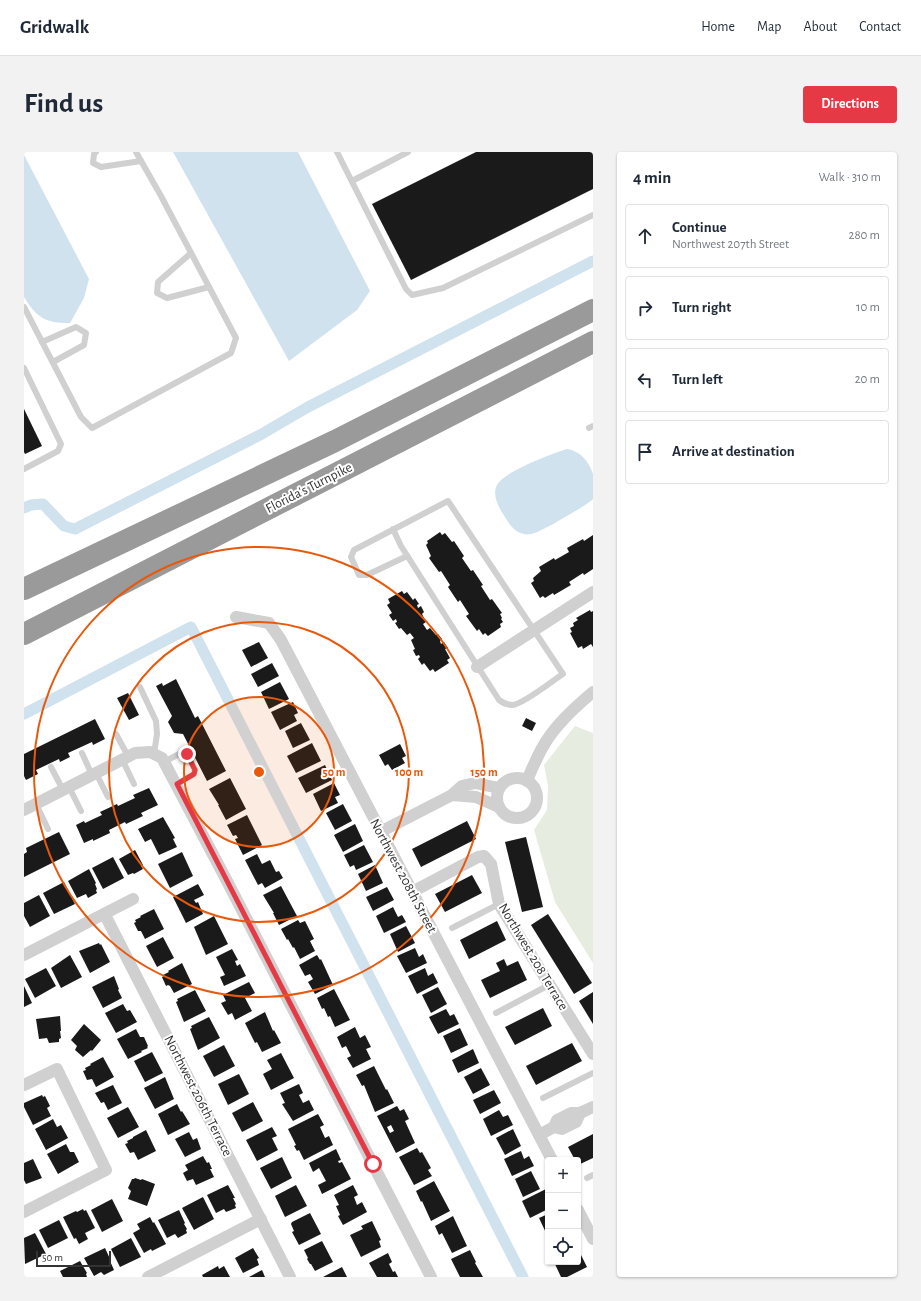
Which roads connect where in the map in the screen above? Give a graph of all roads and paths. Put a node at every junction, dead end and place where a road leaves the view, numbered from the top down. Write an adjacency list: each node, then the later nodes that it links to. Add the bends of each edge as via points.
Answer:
1 (96, 152): 5 (lane, via 93,163 101,167)
2 (136, 152): 5 (lane)
3 (337, 152): 6 (lane)
4 (408, 152): 6 (lane)
5 (140, 161): 8 (lane)
6 (352, 181): 7 (lane, via 406,289 412,295 443,288)
7 (593, 215)
8 (191, 253): 9 (lane); 9 (lane, via 158,282 157,293 167,298)
9 (209, 288): 14 (lane, via 236,338 231,353 92,428 81,417)
10 (24, 307): 12 (lane)
11 (593, 310): 19 (highway, via 328,444)
12 (42, 342): 14 (lane); 14 (lane, via 76,327 86,333 84,345)
13 (590, 344): 23 (highway, Florida's Turnpike)
14 (53, 362)
15 (24, 368): 16 (lane, via 61,444 58,451)
16 (24, 469)
17 (393, 529): 18 (lane); 18 (lane, via 354,550 351,557 359,575 367,575); 22 (lane, via 448,501)
18 (407, 556): 24 (lane)
19 (24, 589)
20 (593, 592): 22 (street)
21 (236, 617): 45 (street, Northwest 208th Street, via 269,623 281,640)
22 (534, 630): 24 (street); 24 (lane, via 563,674 522,702 514,705 498,700)
23 (24, 634)
24 (477, 668)
25 (140, 687): 29 (lane, via 156,721 157,734)
26 (593, 692): 34 (street, via 560,722 542,748)
27 (116, 734): 30 (lane)
28 (82, 753): 33 (lane)
29 (152, 753): 30 (street, via 135,753); 31 (street)
30 (125, 758): 33 (street); 35 (lane)
31 (164, 762): 36 (street); 36 (lane, via 181,753 187,754 195,770 194,774)
32 (51, 767): 37 (lane)
33 (94, 774): 37 (street); 40 (lane)
34 (527, 781): 38 (street, via 521,778 509,780); 42 (street, via 532,785 537,797 533,810 528,815 522,818 509,817)
35 (134, 784)
36 (177, 784): 69 (street)
37 (66, 788): 41 (street); 43 (lane)
38 (499, 788): 39 (street, via 475,783 462,786); 42 (street)
39 (452, 795): 42 (street, via 476,797); 45 (street)
40 (108, 797)
41 (27, 807): 44 (lane)
42 (499, 807)
43 (81, 811)
44 (48, 829)
45 (380, 832): 46 (street, Northwest 208th Street)
46 (412, 892): 48 (street, Northwest 208 Terrace, via 484,856 492,864); 59 (street, Northwest 208th Street)
47 (133, 899): 49 (street)
48 (499, 904): 50 (lane); 52 (street, Northwest 208 Terrace)
49 (105, 914): 51 (street); 65 (street, Northwest 206th Terrace)
50 (452, 928)
51 (24, 956)
52 (549, 985): 53 (lane); 54 (street, Northwest 208 Terrace)
53 (496, 1013)
54 (593, 1054)
55 (593, 1073): 57 (lane)
56 (24, 1085): 63 (street, via 57,1069 106,1170)
57 (544, 1098)
58 (593, 1107): 59 (street, via 580,1113 571,1112 557,1120 554,1127)
59 (539, 1135): 60 (street, Northwest 208th Street)
60 (550, 1157)
61 (593, 1175): 62 (lane)
62 (587, 1178)
63 (24, 1212)
64 (581, 1216): 66 (street)
65 (261, 1219): 67 (street); 68 (street, Northwest 206th Terrace)
66 (593, 1238)
67 (148, 1277)
68 (290, 1277)
69 (431, 1277)

